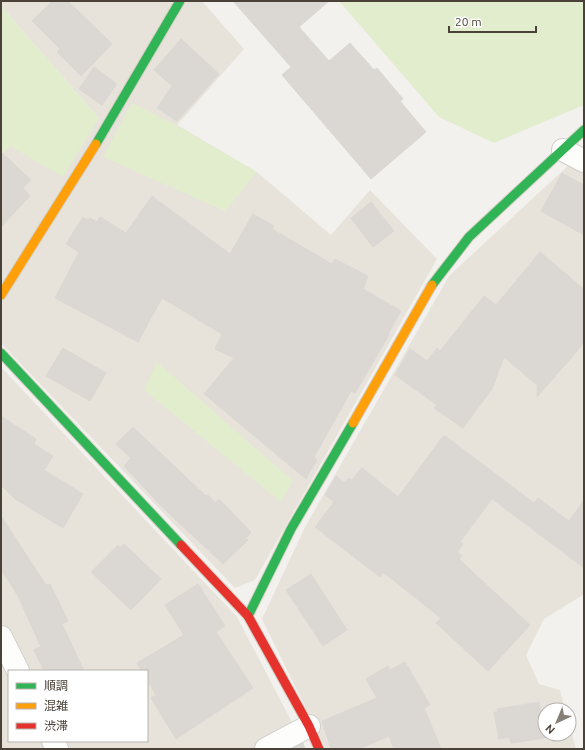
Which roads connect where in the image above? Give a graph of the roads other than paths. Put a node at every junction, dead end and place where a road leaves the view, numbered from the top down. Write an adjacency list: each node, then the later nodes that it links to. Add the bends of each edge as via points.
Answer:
1 (180, 1): 5 (street, via 107,127)
2 (584, 130): 3 (street)
3 (563, 150): 4 (street); 7 (street, via 469,237 432,286 291,529)
4 (584, 161)
5 (1, 295)
6 (1, 353): 7 (street)
7 (248, 616): 10 (street)
8 (1, 637): 9 (street)
9 (18, 670)
10 (309, 726): 11 (street); 12 (street)
11 (266, 749)
12 (319, 749)

